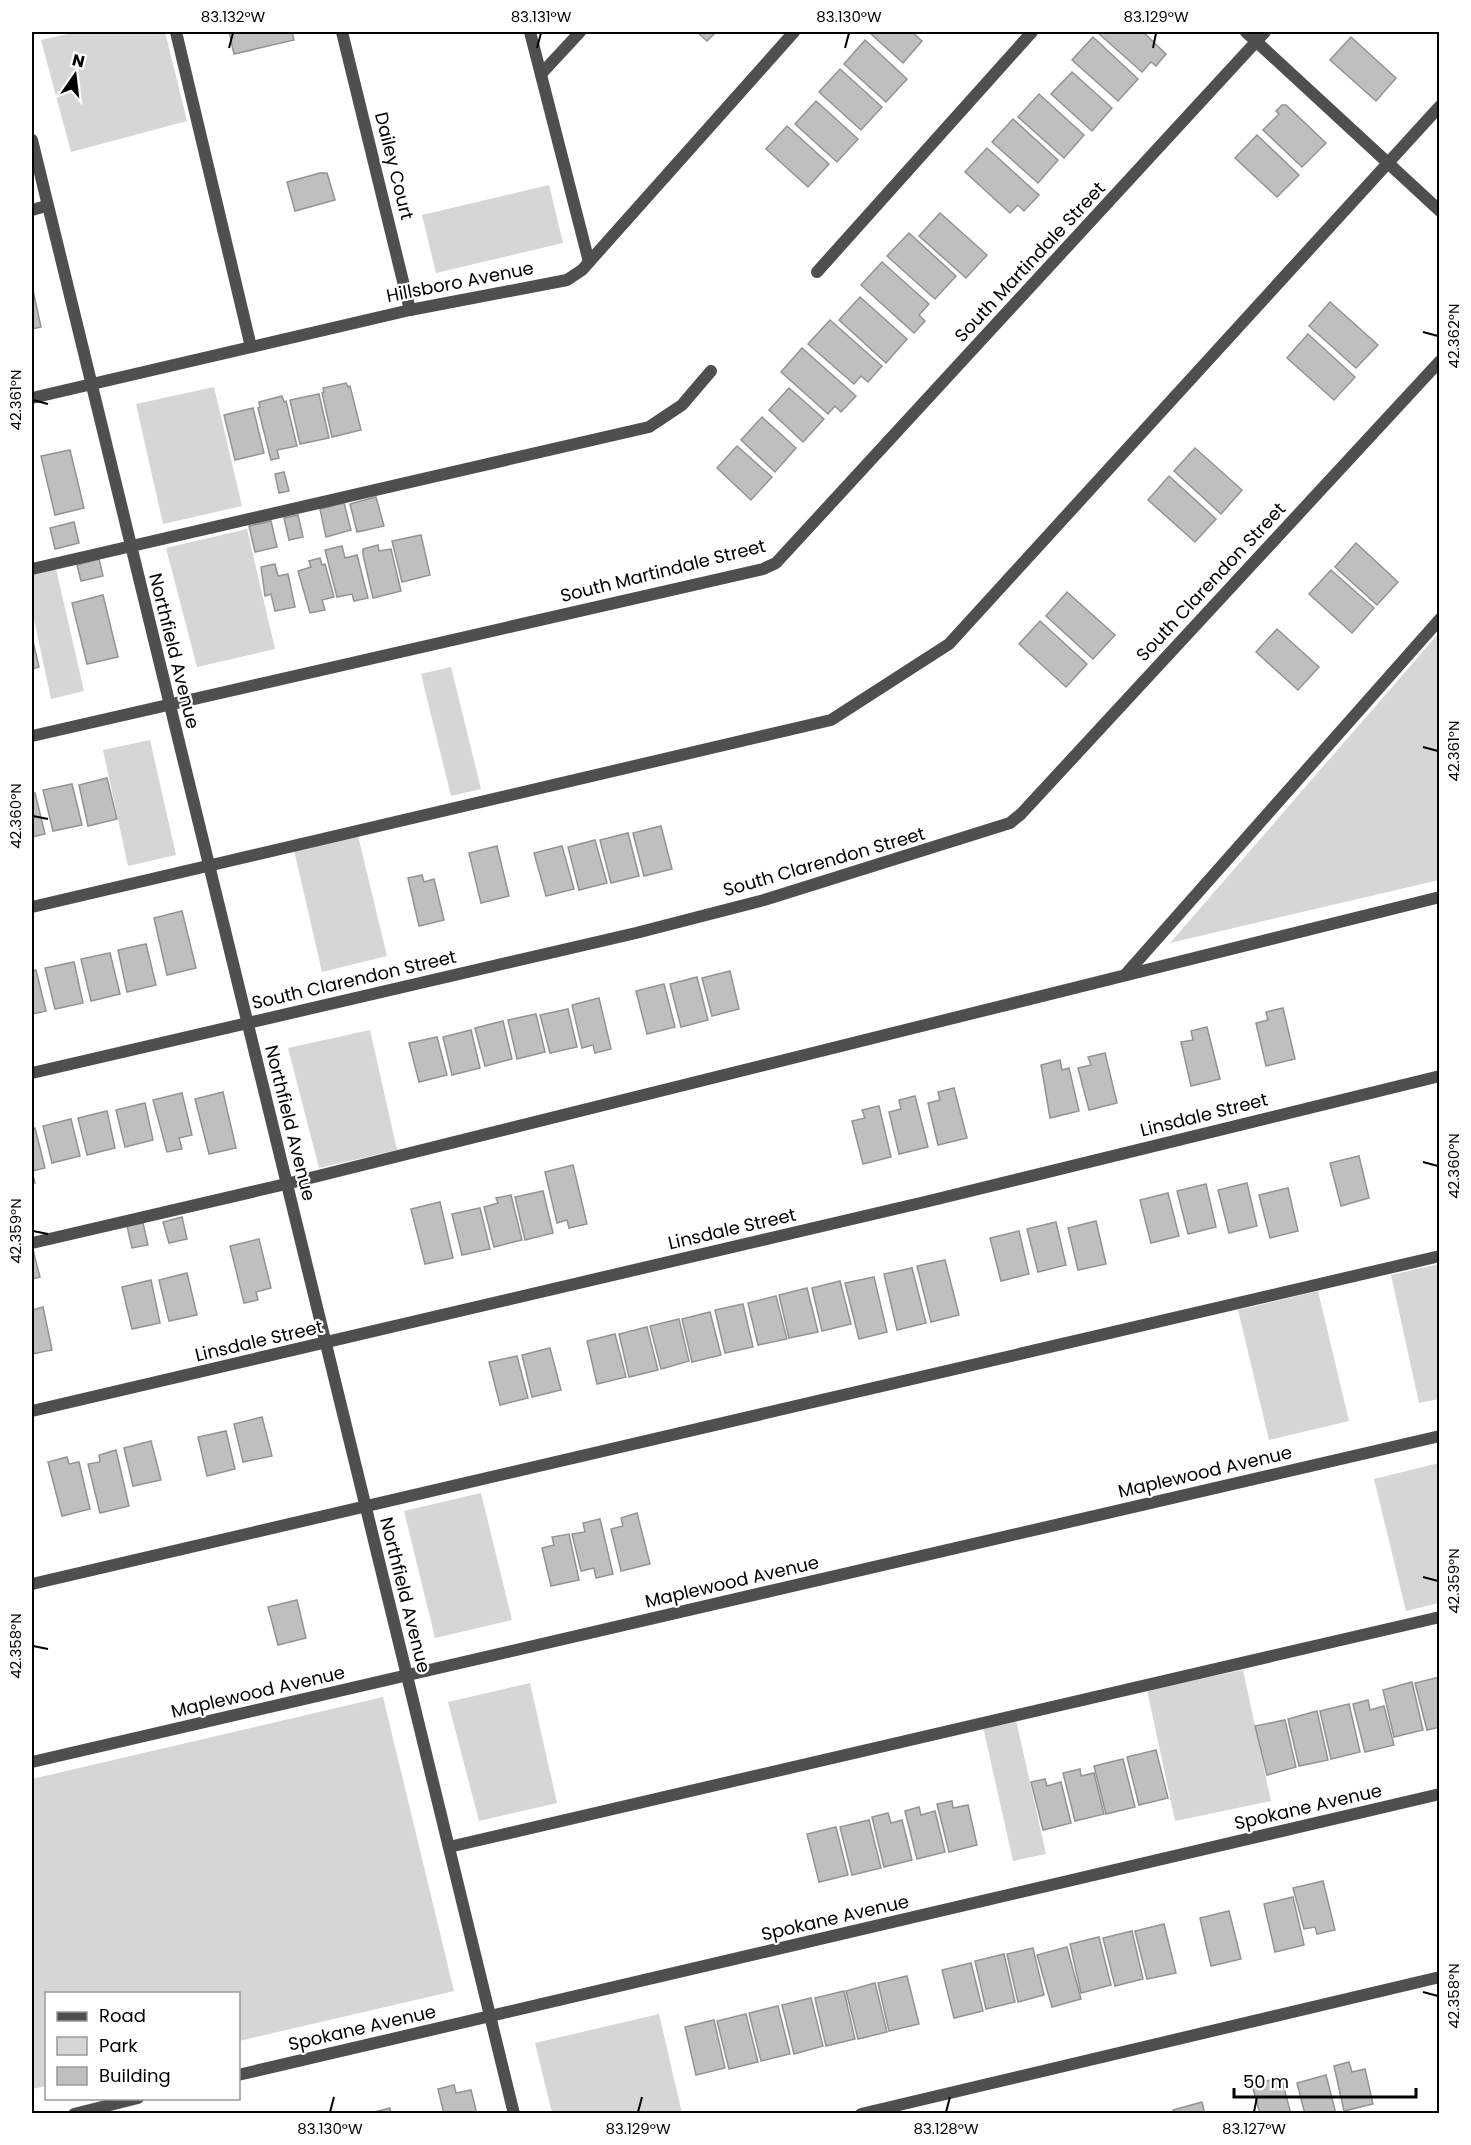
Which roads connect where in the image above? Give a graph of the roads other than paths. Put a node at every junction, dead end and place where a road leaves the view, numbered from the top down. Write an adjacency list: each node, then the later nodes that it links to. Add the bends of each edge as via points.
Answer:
1 (176, 32): 20 (street)
2 (342, 32): 19 (street, Dailey Court)
3 (530, 32): 10 (street)
4 (580, 32): 10 (street)
5 (794, 32): 17 (street, Hillsboro Avenue)
6 (1032, 32): 18 (street)
7 (1246, 32): 9 (street)
8 (1265, 32): 9 (street, South Martindale Street)
9 (1257, 41): 13 (street); 28 (street, South Martindale Street, via 776,562 763,569)
10 (541, 74): 17 (street)
11 (1440, 106): 13 (street)
12 (32, 140): 14 (street, Northfield Avenue)
13 (1388, 162): 16 (street); 30 (street, via 949,644 831,720)
14 (46, 206): 15 (street); 23 (street, Northfield Avenue)
15 (32, 210)
16 (1440, 211)
17 (589, 262): 19 (street, Hillsboro Avenue, via 567,280)
18 (817, 272)
19 (410, 310): 20 (street, Hillsboro Avenue)
20 (251, 347): 23 (street, Hillsboro Avenue)
21 (1440, 361): 34 (street, South Clarendon Street, via 1010,823 764,900)
22 (711, 371): 25 (street, via 682,405 649,427)
23 (90, 384): 24 (street, Hillsboro Avenue); 25 (street, Northfield Avenue)
24 (32, 398)
25 (130, 546): 26 (street); 28 (street, Northfield Avenue)
26 (32, 569)
27 (1440, 619): 33 (street)
28 (168, 705): 29 (street, South Martindale Street); 30 (street, Northfield Avenue)
29 (32, 736)
30 (209, 868): 32 (street); 34 (street, Northfield Avenue)
31 (1440, 897): 33 (street)
32 (32, 907)
33 (1125, 975): 37 (street)
34 (247, 1024): 35 (street, South Clarendon Street); 37 (street, Northfield Avenue)
35 (32, 1073)
36 (1440, 1076): 40 (street, Linsdale Street)
37 (286, 1184): 38 (street); 40 (street, Northfield Avenue)
38 (32, 1243)
39 (1440, 1256): 43 (street)
40 (325, 1344): 41 (street, Linsdale Street); 43 (street, Northfield Avenue)
41 (32, 1411)
42 (1440, 1436): 46 (street, Maplewood Avenue)
43 (365, 1506): 44 (street); 46 (street, Northfield Avenue)
44 (32, 1584)
45 (1440, 1617): 49 (street)
46 (407, 1676): 47 (street, Maplewood Avenue); 49 (street, Northfield Avenue)
47 (32, 1762)
48 (1440, 1794): 51 (street, Spokane Avenue)
49 (449, 1847): 51 (street, Northfield Avenue)
50 (1440, 1977): 56 (street)
51 (490, 2016): 52 (street, Spokane Avenue); 55 (street, Northfield Avenue)
52 (240, 2075)
53 (130, 2100): 54 (street)
54 (74, 2114)
55 (514, 2114)
56 (861, 2114)

